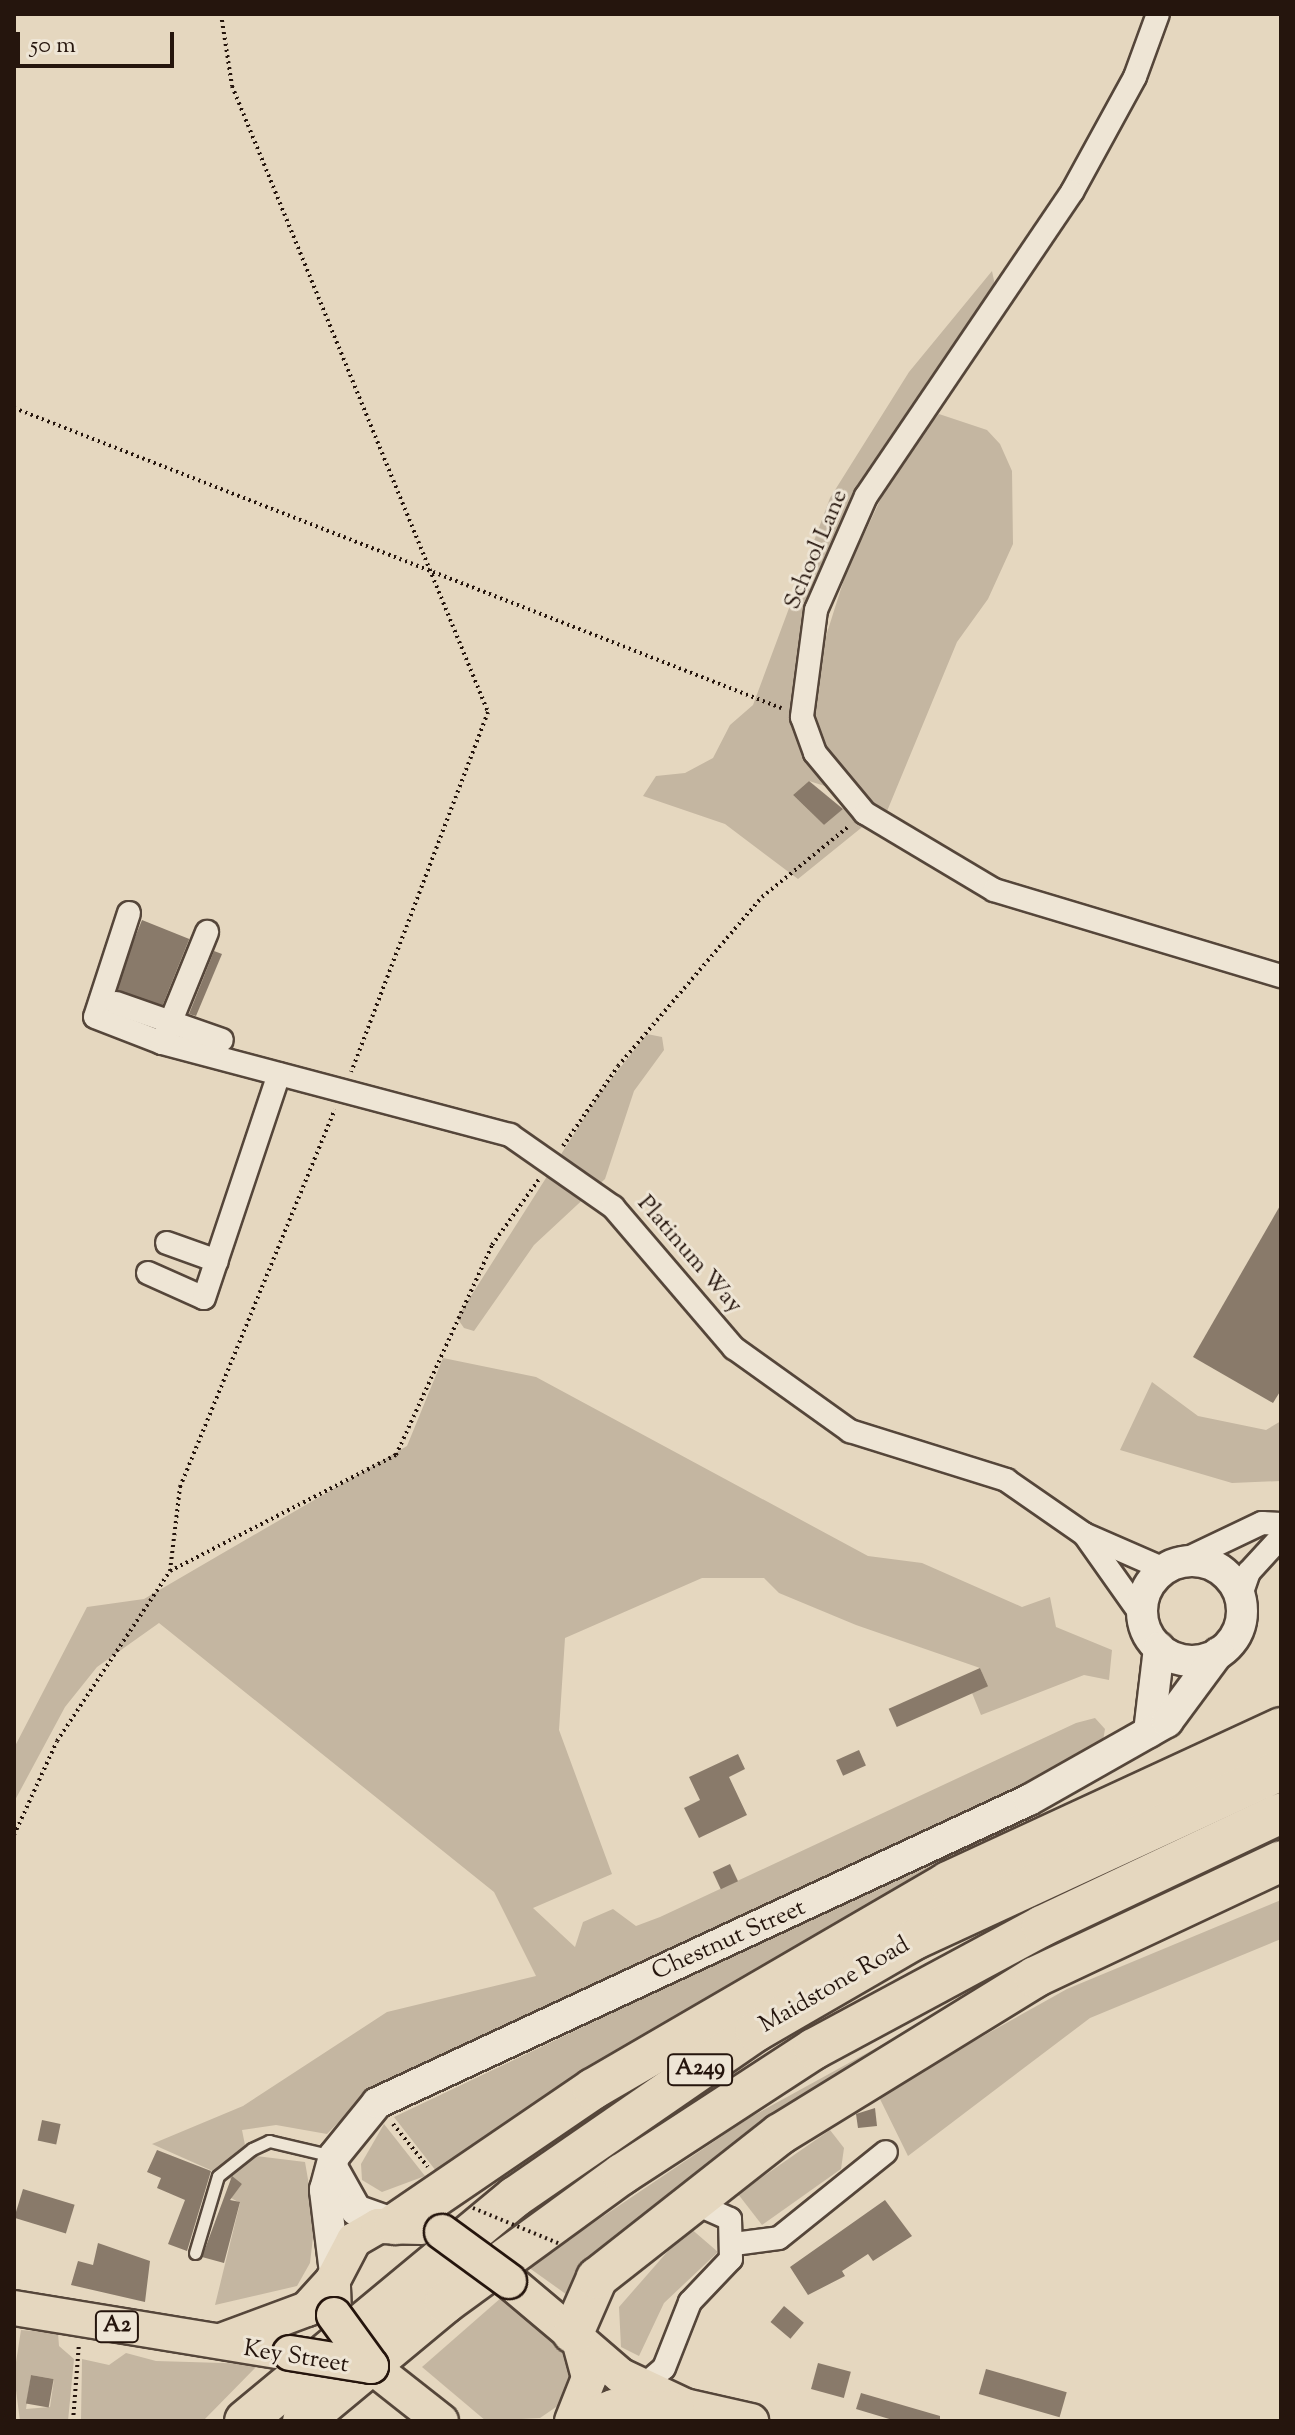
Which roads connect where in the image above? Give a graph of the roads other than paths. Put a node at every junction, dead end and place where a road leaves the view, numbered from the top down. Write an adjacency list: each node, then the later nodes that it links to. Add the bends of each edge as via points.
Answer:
1 (1158, 14): 4 (street, School Lane, via 1135,77 1072,192 866,496 816,610 802,717 815,753 865,813 994,890)
2 (129, 913): 6 (street, Platinum Way, via 95,1017)
3 (207, 932): 6 (street)
4 (1281, 976)
5 (116, 1003): 6 (street)
6 (167, 1033): 7 (street); 8 (street, Platinum Way)
7 (222, 1040)
8 (279, 1074): 10 (street); 13 (street, Platinum Way, via 510,1135 613,1207 734,1348 850,1431 1006,1480)
9 (167, 1243): 10 (street)
10 (217, 1261): 11 (street, via 204,1298)
11 (148, 1273)
12 (1281, 1524): 15 (street, via 1262,1523)
13 (1084, 1534): 15 (street, Platinum Way); 17 (street, Platinum Way)
14 (1281, 1537): 16 (street, via 1249,1572)
15 (1171, 1566): 16 (street, via 1210,1564); 17 (street, via 1146,1590)
16 (1240, 1598): 19 (street, via 1238,1629)
17 (1142, 1616): 18 (street)
18 (1159, 1648): 19 (street, via 1188,1660); 21 (street)
19 (1218, 1653): 21 (street, Chestnut Street, via 1194,1694)
20 (1281, 1728): 28 (highway, A249, via 948,1882 593,2089 459,2198)
21 (1149, 1732): 26 (street, Chestnut Street, via 1029,1800 814,1904 377,2103)
22 (1281, 1770): 39 (highway, Maidstone Road / A249, via 915,1939 756,2031 515,2197)
23 (1281, 1813): 40 (highway, Maidstone Road / A249, via 1042,1926 814,2049 482,2275)
24 (1281, 1861): 27 (highway, via 1035,1977 935,2034)
25 (886, 2152): 29 (street, via 779,2238)
26 (334, 2163): 28 (street, via 351,2206); 30 (lane, via 269,2141 252,2149 218,2176); 31 (street, Chestnut Street, via 324,2196)
27 (680, 2207): 29 (street, via 696,2201 721,2211); 33 (highway, via 597,2278)
28 (386, 2225): 31 (main road, Key Street, via 350,2245); 33 (main road, bridge, via 442,2232)
29 (734, 2244): 36 (street, via 727,2267 687,2308 666,2365 650,2380)
30 (195, 2253)
31 (334, 2277): 34 (main road, Key Street / A2, via 307,2309); 35 (main road, bridge, via 334,2315)
32 (14, 2308): 34 (main road, Key Street / A2)
33 (576, 2336): 36 (main road); 41 (main road, via 589,2378)
34 (221, 2341): 35 (main road, Key Street / A2, bridge, via 234,2349 290,2353)
35 (379, 2371): 38 (main road)
36 (626, 2379): 37 (main road)
37 (685, 2406): 41 (main road, via 602,2408); 42 (main road)
38 (440, 2420)
39 (245, 2421)
40 (303, 2421)
41 (573, 2421)
42 (751, 2421)

